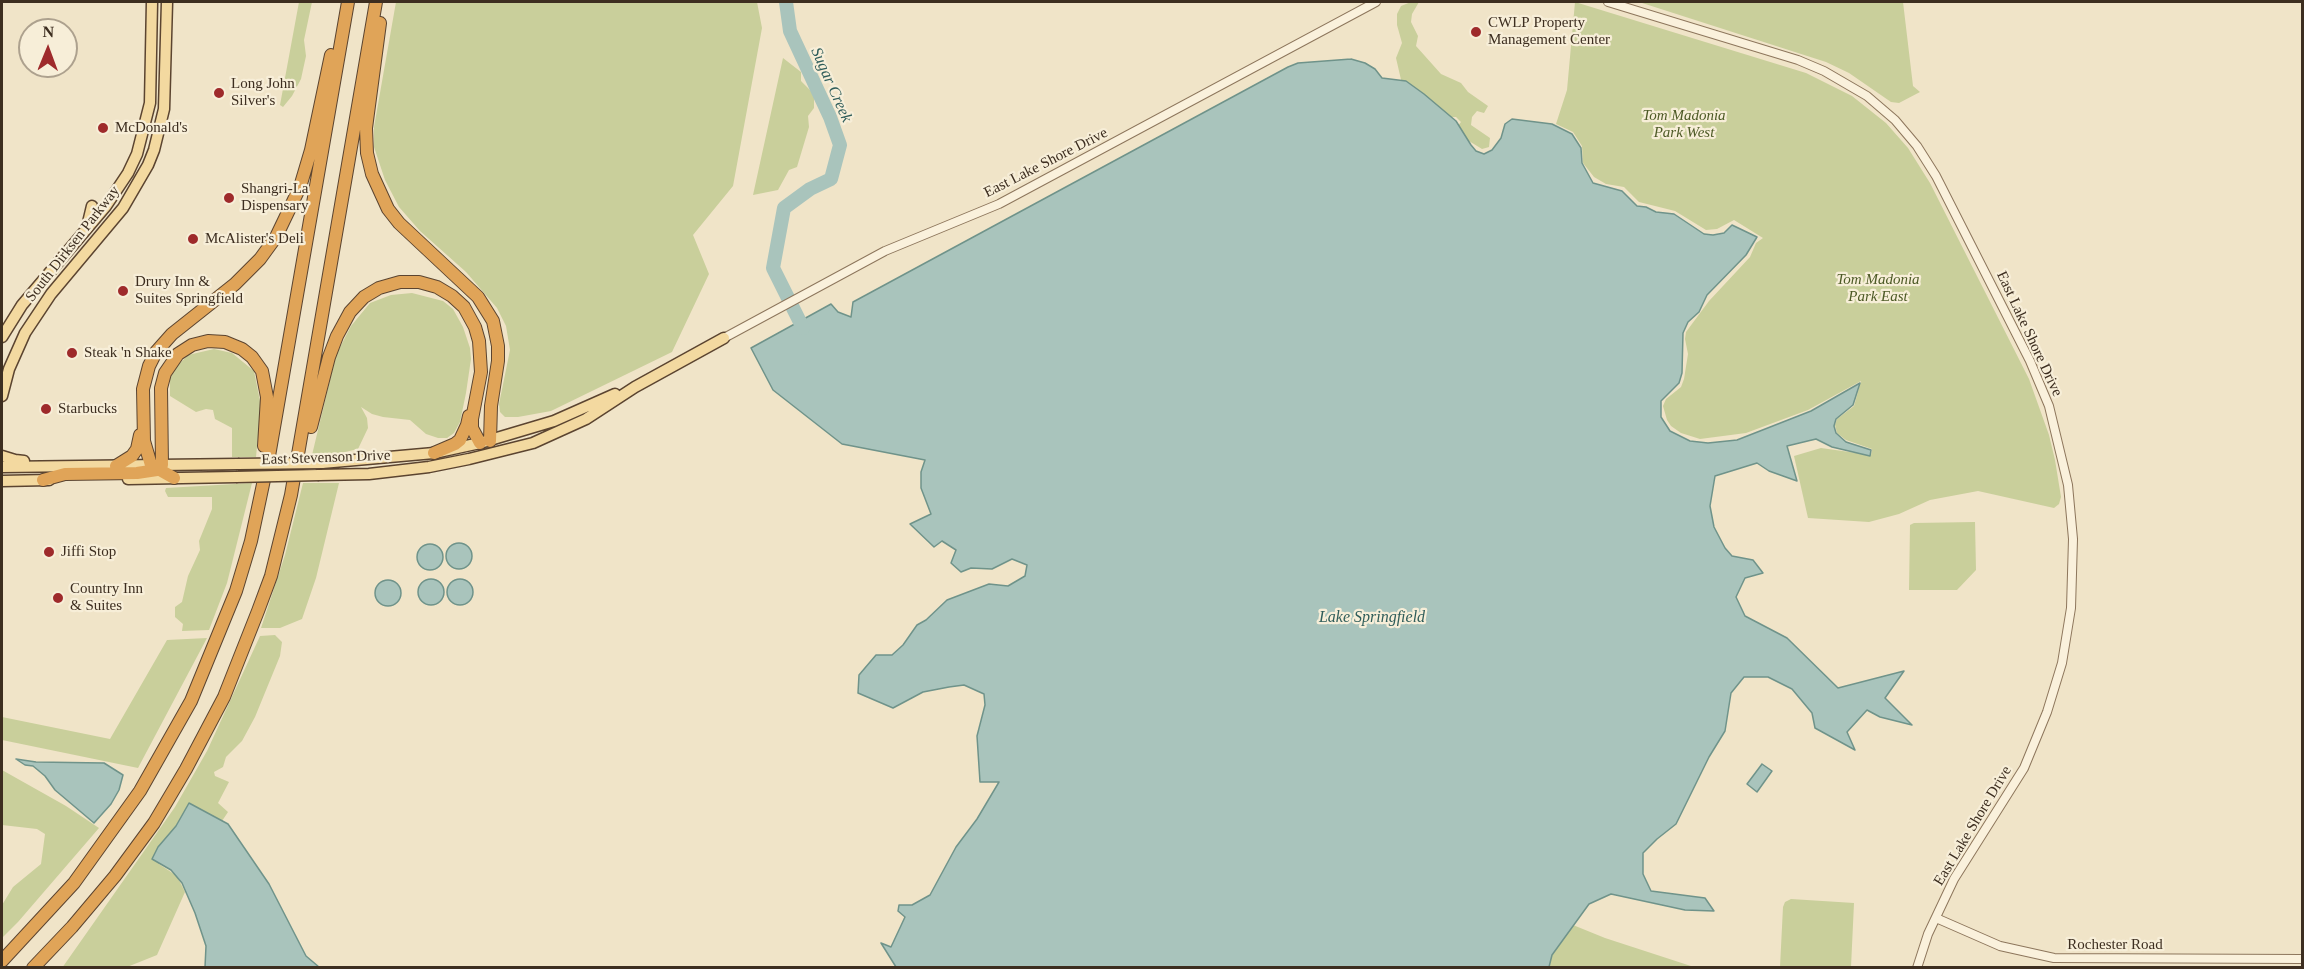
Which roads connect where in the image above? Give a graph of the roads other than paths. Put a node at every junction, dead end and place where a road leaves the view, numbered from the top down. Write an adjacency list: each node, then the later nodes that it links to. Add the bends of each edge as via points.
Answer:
1 (152, 2): 9 (main road, South Dirksen Parkway, via 152,85 141,142 117,191)
2 (167, 2): 15 (main road, South Dirksen Parkway, via 165,98 154,150 131,198 51,294 24,333)
3 (347, 2): 10 (highway, via 331,53 311,150 286,221 248,272); 28 (highway, via 272,446)
4 (376, 2): 27 (highway, via 300,447)
5 (382, 2): 16 (highway, via 366,128 367,153 388,209 478,297 494,321 498,361)
6 (1376, 2): 12 (street, East Lake Shore Drive, via 999,204 885,251)
7 (1608, 2): 29 (street, East Lake Shore Drive, via 1798,60 1867,96 1895,120 1936,176 2049,406 2068,485 2073,539 2071,608 2065,649 2048,711 2024,768 1973,848)
8 (92, 207): 9 (main road)
9 (85, 230): 11 (main road, South Dirksen Parkway, via 22,305)
10 (172, 334): 21 (highway, via 152,352 143,372 140,442 132,456); 22 (highway, via 153,358 144,380 144,441)
11 (2, 337)
12 (724, 338): 14 (main road, East Stevenson Drive)
13 (480, 359): 16 (highway, via 472,428); 17 (highway, via 463,435 455,444); 27 (highway, via 472,321 458,301 437,287 409,281 390,284 358,302 343,322 329,357 292,515)
14 (635, 387): 16 (main road, East Stevenson Drive, via 554,422); 18 (main road, East Stevenson Drive, via 565,430)
15 (2, 396)
16 (485, 442): 17 (main road, East Stevenson Drive); 18 (main road)
17 (434, 453): 22 (main road, East Stevenson Drive, bridge, via 322,463)
18 (487, 455): 24 (main road, East Stevenson Drive, bridge, via 369,474)
19 (2, 456): 20 (main road, via 15,460 71,460)
20 (86, 466): 21 (main road, East Stevenson Drive); 23 (main road, East Stevenson Drive)
21 (116, 466): 22 (main road, East Stevenson Drive)
22 (157, 466): 24 (highway); 26 (highway, via 137,473 65,474); 28 (highway, via 161,388 173,359 184,349 208,341 231,343 248,353 264,379 267,415)
23 (2, 467)
24 (174, 478): 26 (main road, East Stevenson Drive)
25 (2, 480): 26 (main road, East Stevenson Drive)
26 (43, 480)
27 (279, 543): 32 (highway, via 271,576 230,684 186,769 154,823 115,876)
28 (239, 582): 31 (highway, via 191,701 140,791 74,883)
29 (1936, 918): 30 (street, Rochester Road, via 2000,946 2054,958); 33 (street, East Lake Shore Drive)
30 (2302, 959)
31 (2, 961)
32 (33, 968)
33 (1917, 968)

